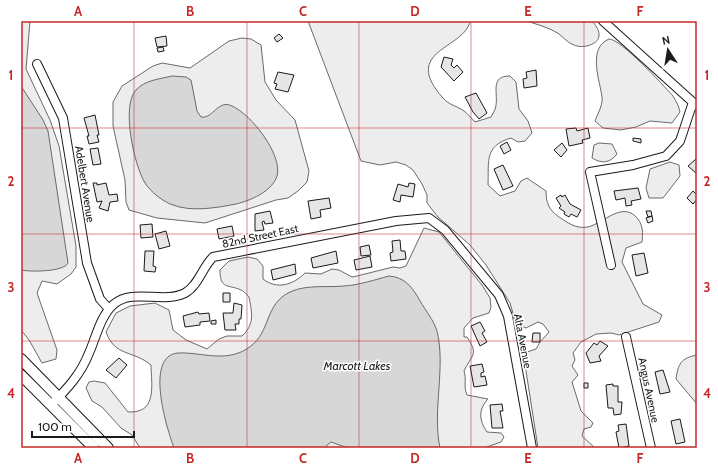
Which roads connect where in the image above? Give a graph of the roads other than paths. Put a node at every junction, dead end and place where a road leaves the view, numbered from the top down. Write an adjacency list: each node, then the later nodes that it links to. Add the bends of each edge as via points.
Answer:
1 (603, 21): 3 (street)
2 (36, 64): 6 (street, Adelbert Avenue, via 63,118 88,263 100,298)
3 (695, 104): 5 (street, via 680,141 666,156 633,165 590,172)
4 (429, 218): 6 (street, 82nd Street East, via 396,220 213,257 205,265 194,286 187,292 169,298 122,299); 14 (street, Alta Avenue, via 445,230 499,295 508,316)
5 (611, 265)
6 (109, 309): 10 (street, via 80,372)
7 (626, 337): 15 (street, Angus Avenue)
8 (21, 359): 10 (main road)
9 (21, 375): 11 (main road)
10 (59, 397): 11 (street); 13 (main road)
11 (52, 405): 12 (main road)
12 (94, 448)
13 (108, 448)
14 (532, 448)
15 (651, 448)

